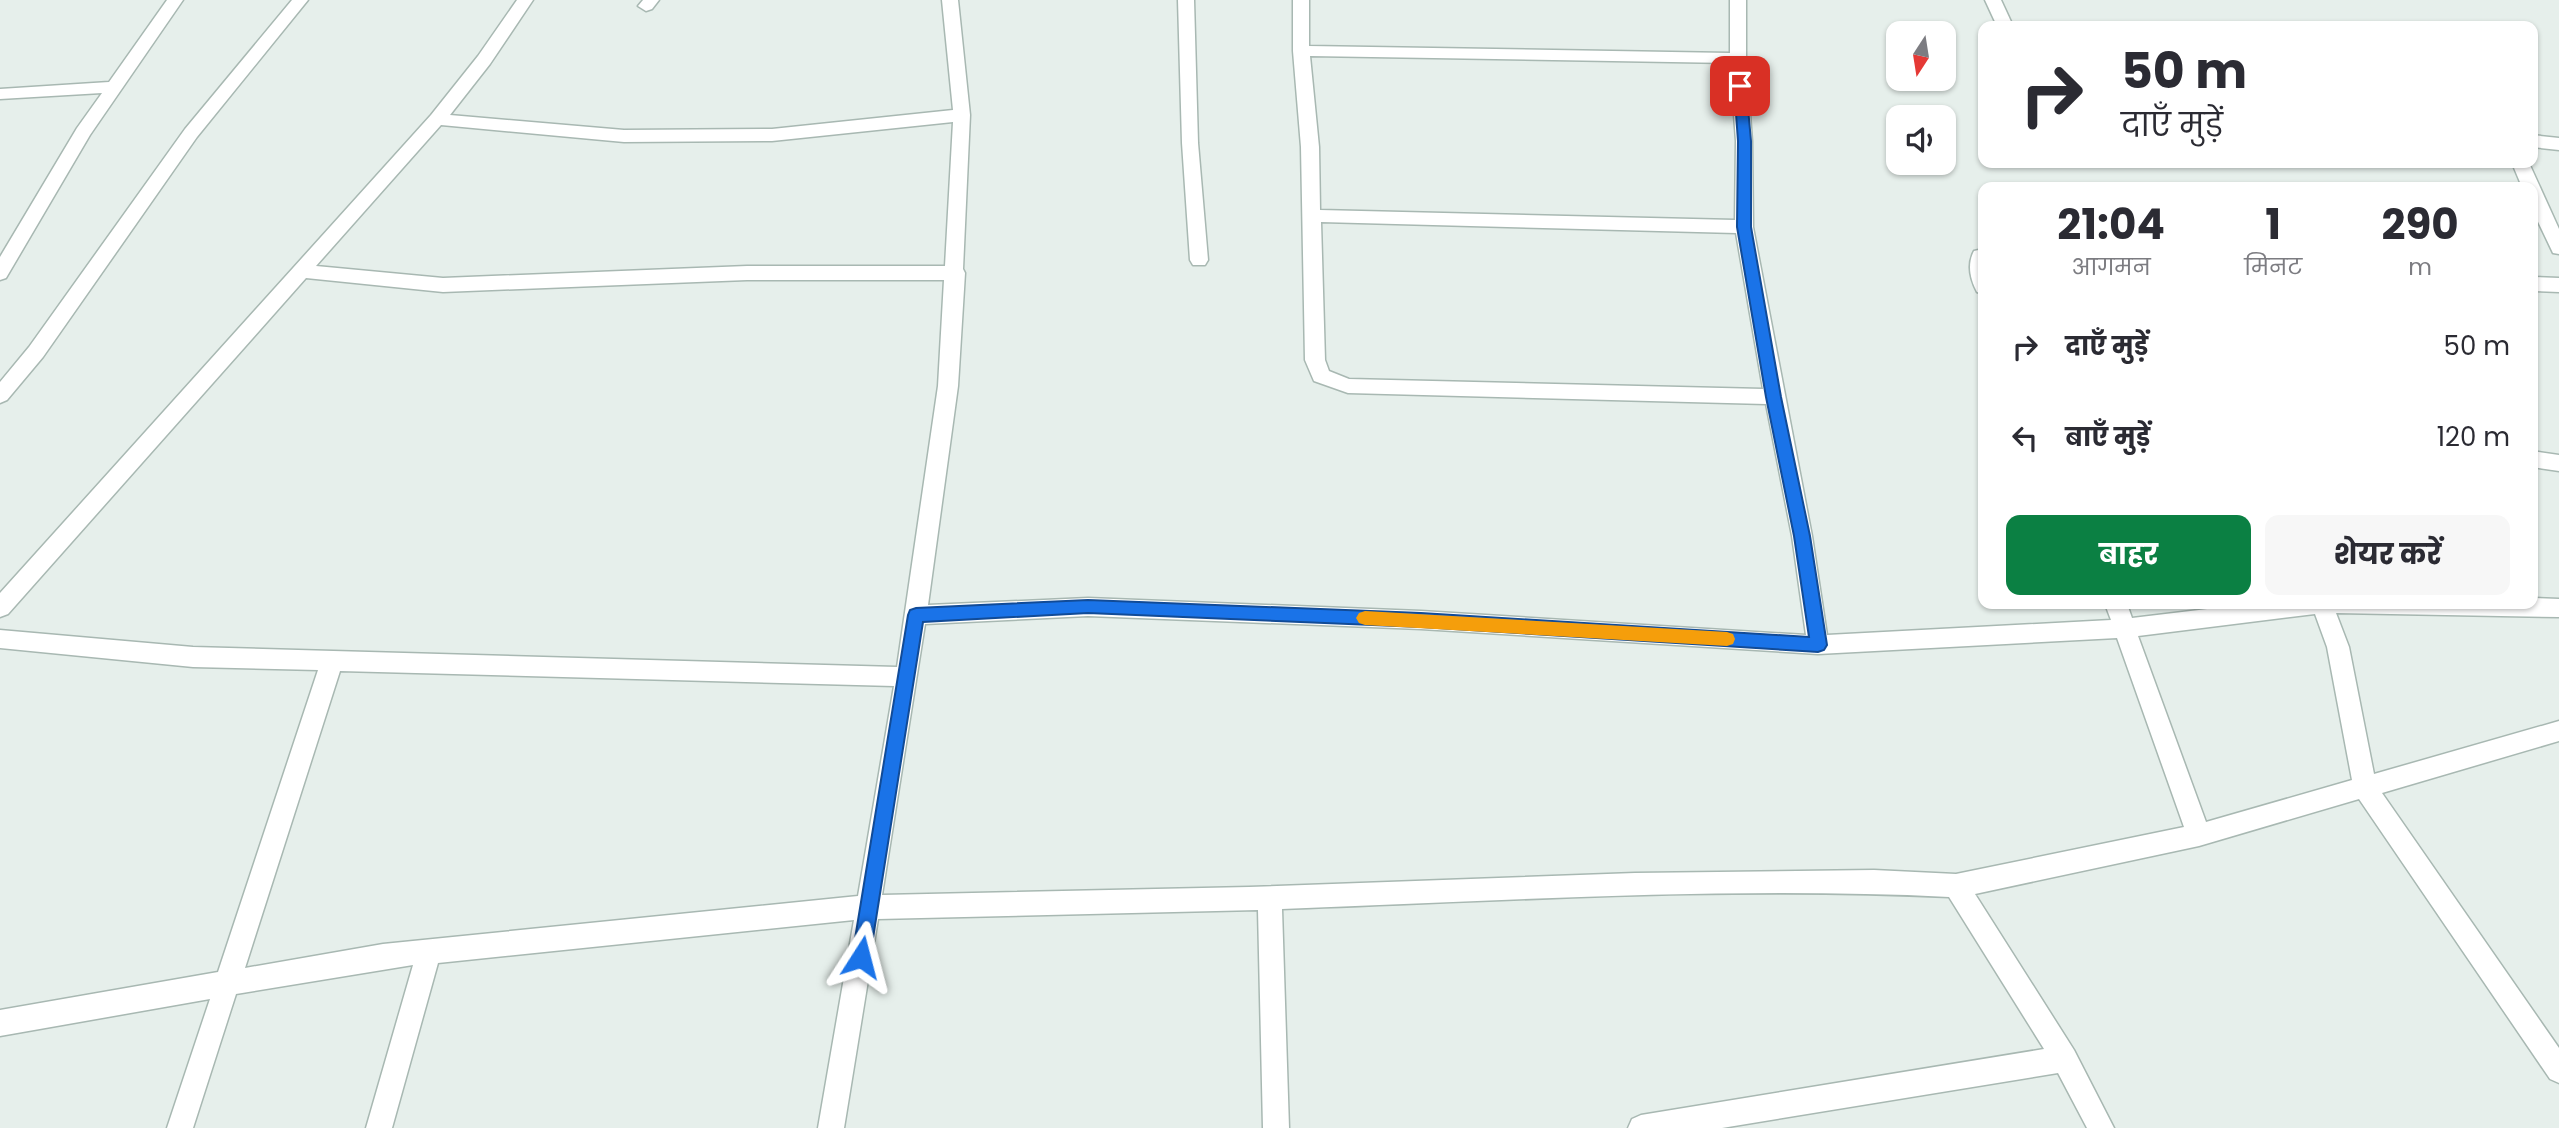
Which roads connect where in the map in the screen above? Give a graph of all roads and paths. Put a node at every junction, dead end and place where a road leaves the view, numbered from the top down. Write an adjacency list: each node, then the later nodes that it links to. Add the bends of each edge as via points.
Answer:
1 (175, 0): 12 (street)
2 (300, 0): 28 (street, via 191,133)
3 (525, 0): 15 (street)
4 (950, 0): 14 (street)
5 (1186, 0): 22 (street)
6 (1301, 0): 10 (street)
7 (1738, 0): 11 (street)
8 (1993, 0): 9 (street)
9 (2003, 21)
10 (1301, 51): 11 (street); 19 (street)
11 (1738, 58): 20 (street)
12 (114, 87): 13 (street); 24 (street)
13 (0, 94)
14 (962, 115): 15 (street, via 759,135 624,136); 25 (street)
15 (437, 119): 23 (street)
16 (2538, 142): 17 (street)
17 (2559, 144)
18 (2538, 202): 21 (street)
19 (1311, 216): 20 (street); 29 (street, via 1315,360 1321,376 1348,386)
20 (1744, 227): 29 (street)
21 (2559, 248)
22 (1199, 260)
23 (301, 271): 25 (street, via 443,285 747,273); 32 (street)
24 (0, 273)
25 (956, 273): 38 (street, via 948,386)
26 (2538, 284): 27 (street)
27 (2559, 285)
28 (0, 396)
29 (1773, 397): 41 (street, via 1802,536)
30 (2538, 460): 31 (street)
31 (2559, 463)
32 (0, 608)
33 (2538, 608): 34 (street)
34 (2559, 608)
35 (2118, 609): 39 (street)
36 (2281, 609): 39 (street)
37 (2324, 609): 45 (street, via 2338,647)
38 (916, 615): 41 (street, via 1088,607 1421,620); 43 (street)
39 (2126, 628): 41 (street); 46 (street)
40 (0, 639): 42 (street, via 193,657)
41 (1818, 645)
42 (332, 662): 43 (street); 51 (street)
43 (907, 677): 49 (street)
44 (2559, 730): 45 (street)
45 (2365, 788): 46 (street); 54 (street)
46 (2199, 835): 47 (street)
47 (1956, 887): 48 (street, via 1874,882 1635,885); 53 (street)
48 (1270, 898): 49 (street); 58 (street)
49 (869, 908): 50 (street); 57 (street)
50 (429, 952): 51 (street); 56 (street)
51 (226, 983): 52 (street); 55 (street)
52 (0, 1023)
53 (2065, 1059): 59 (street); 60 (street)
54 (2559, 1070)
55 (180, 1128)
56 (379, 1128)
57 (831, 1128)
58 (1276, 1128)
59 (1641, 1128)
60 (2101, 1128)

